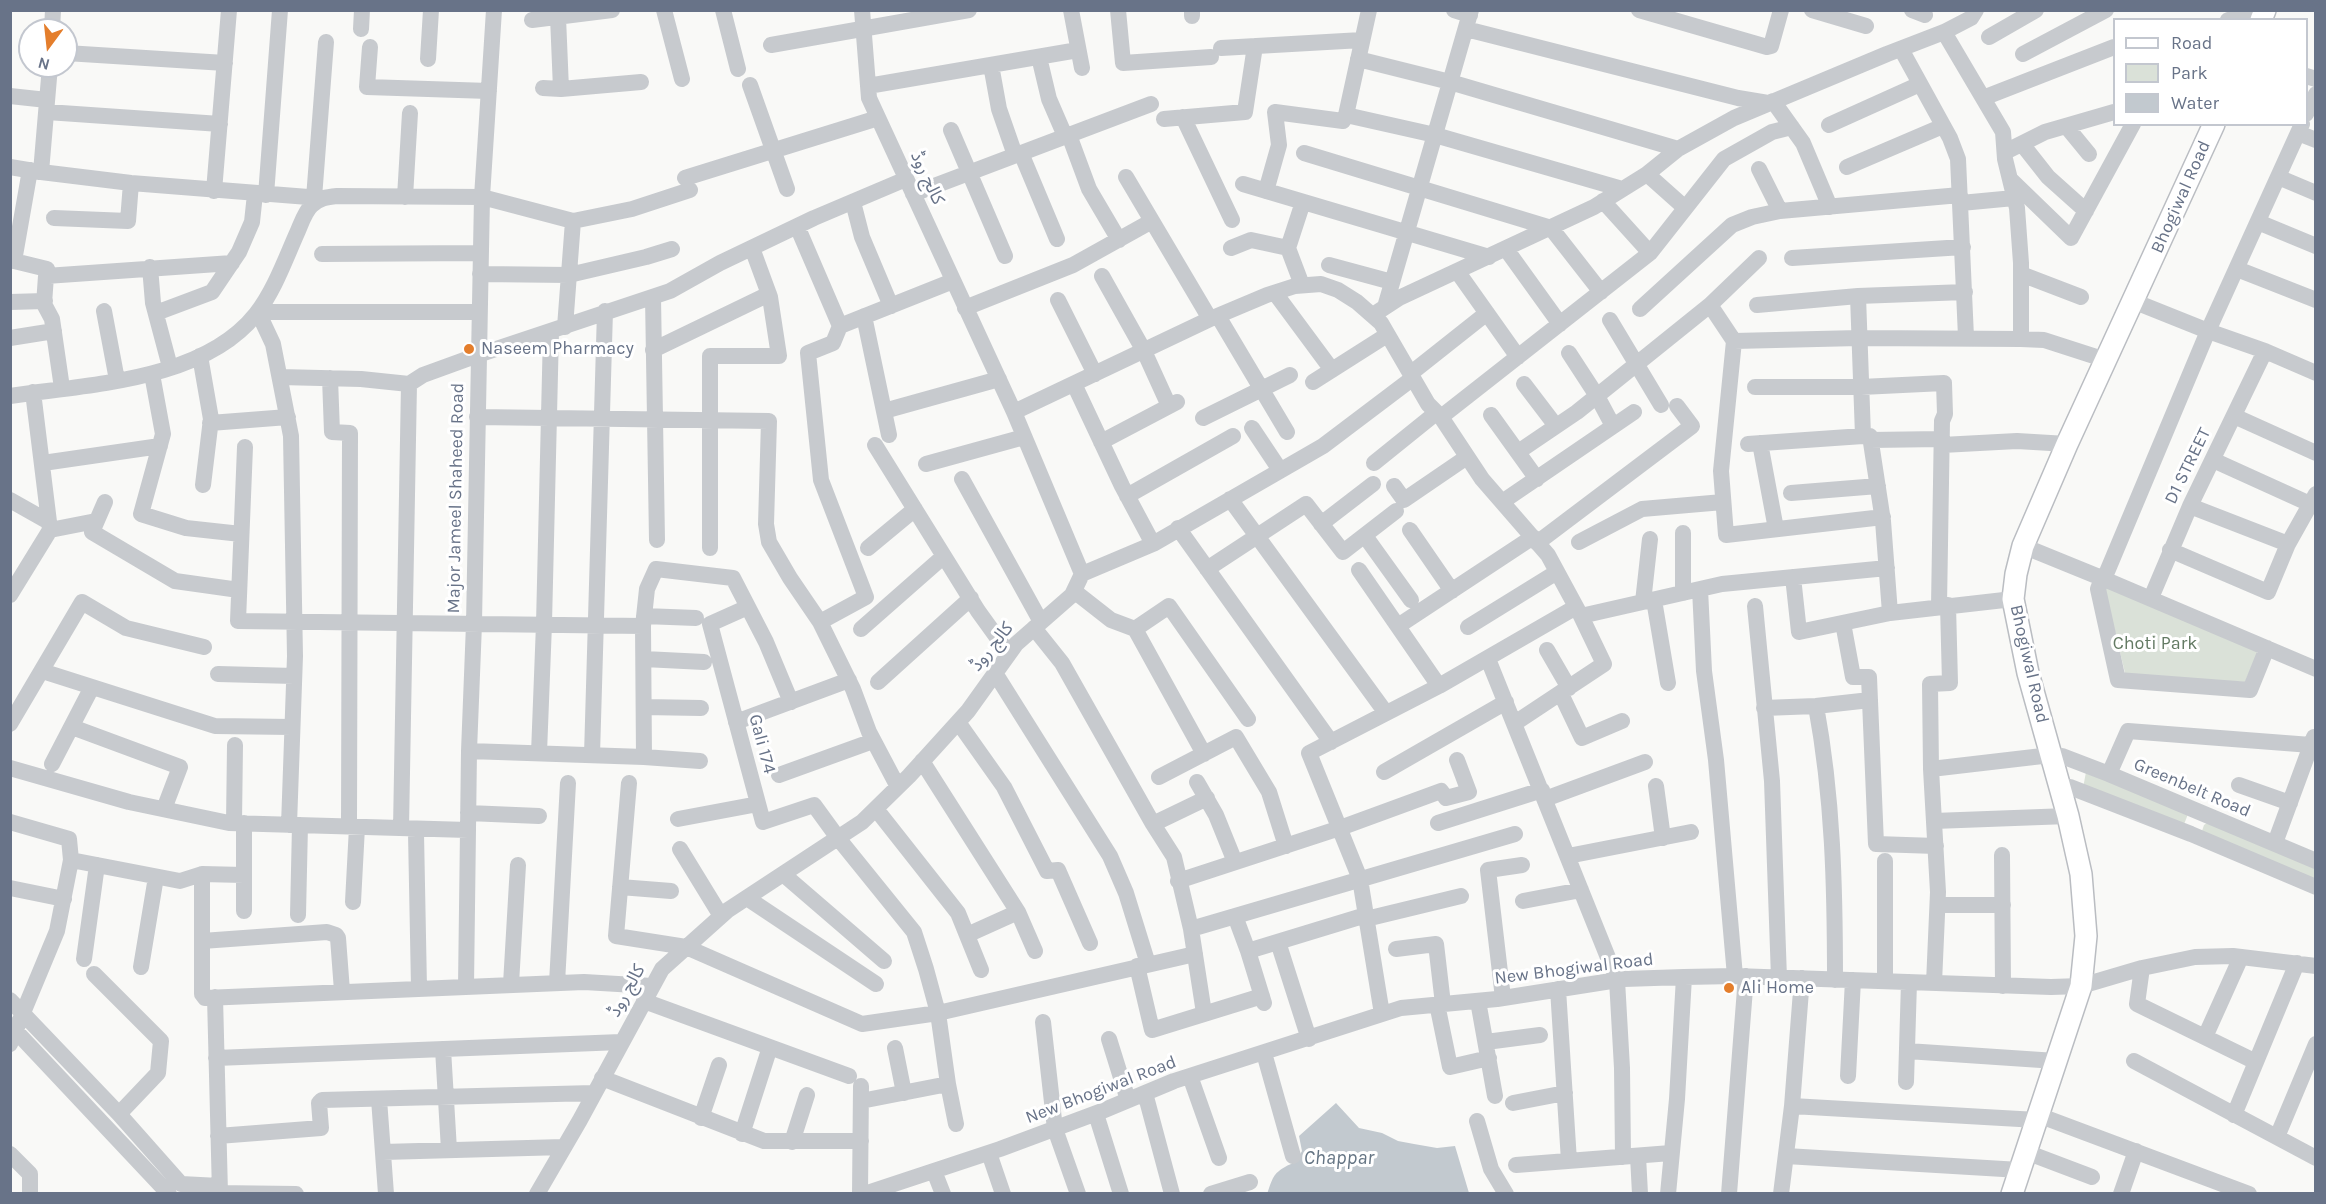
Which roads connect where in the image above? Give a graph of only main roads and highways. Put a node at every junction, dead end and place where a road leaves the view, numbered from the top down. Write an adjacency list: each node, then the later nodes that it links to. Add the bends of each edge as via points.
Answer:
1 (2213, 126): 2 (main road, Bhogiwal Road, via 2067,444 2023,546 2016,573 2013,599 2028,673 2081,874 2085,926 2081,986)
2 (2012, 1194)

